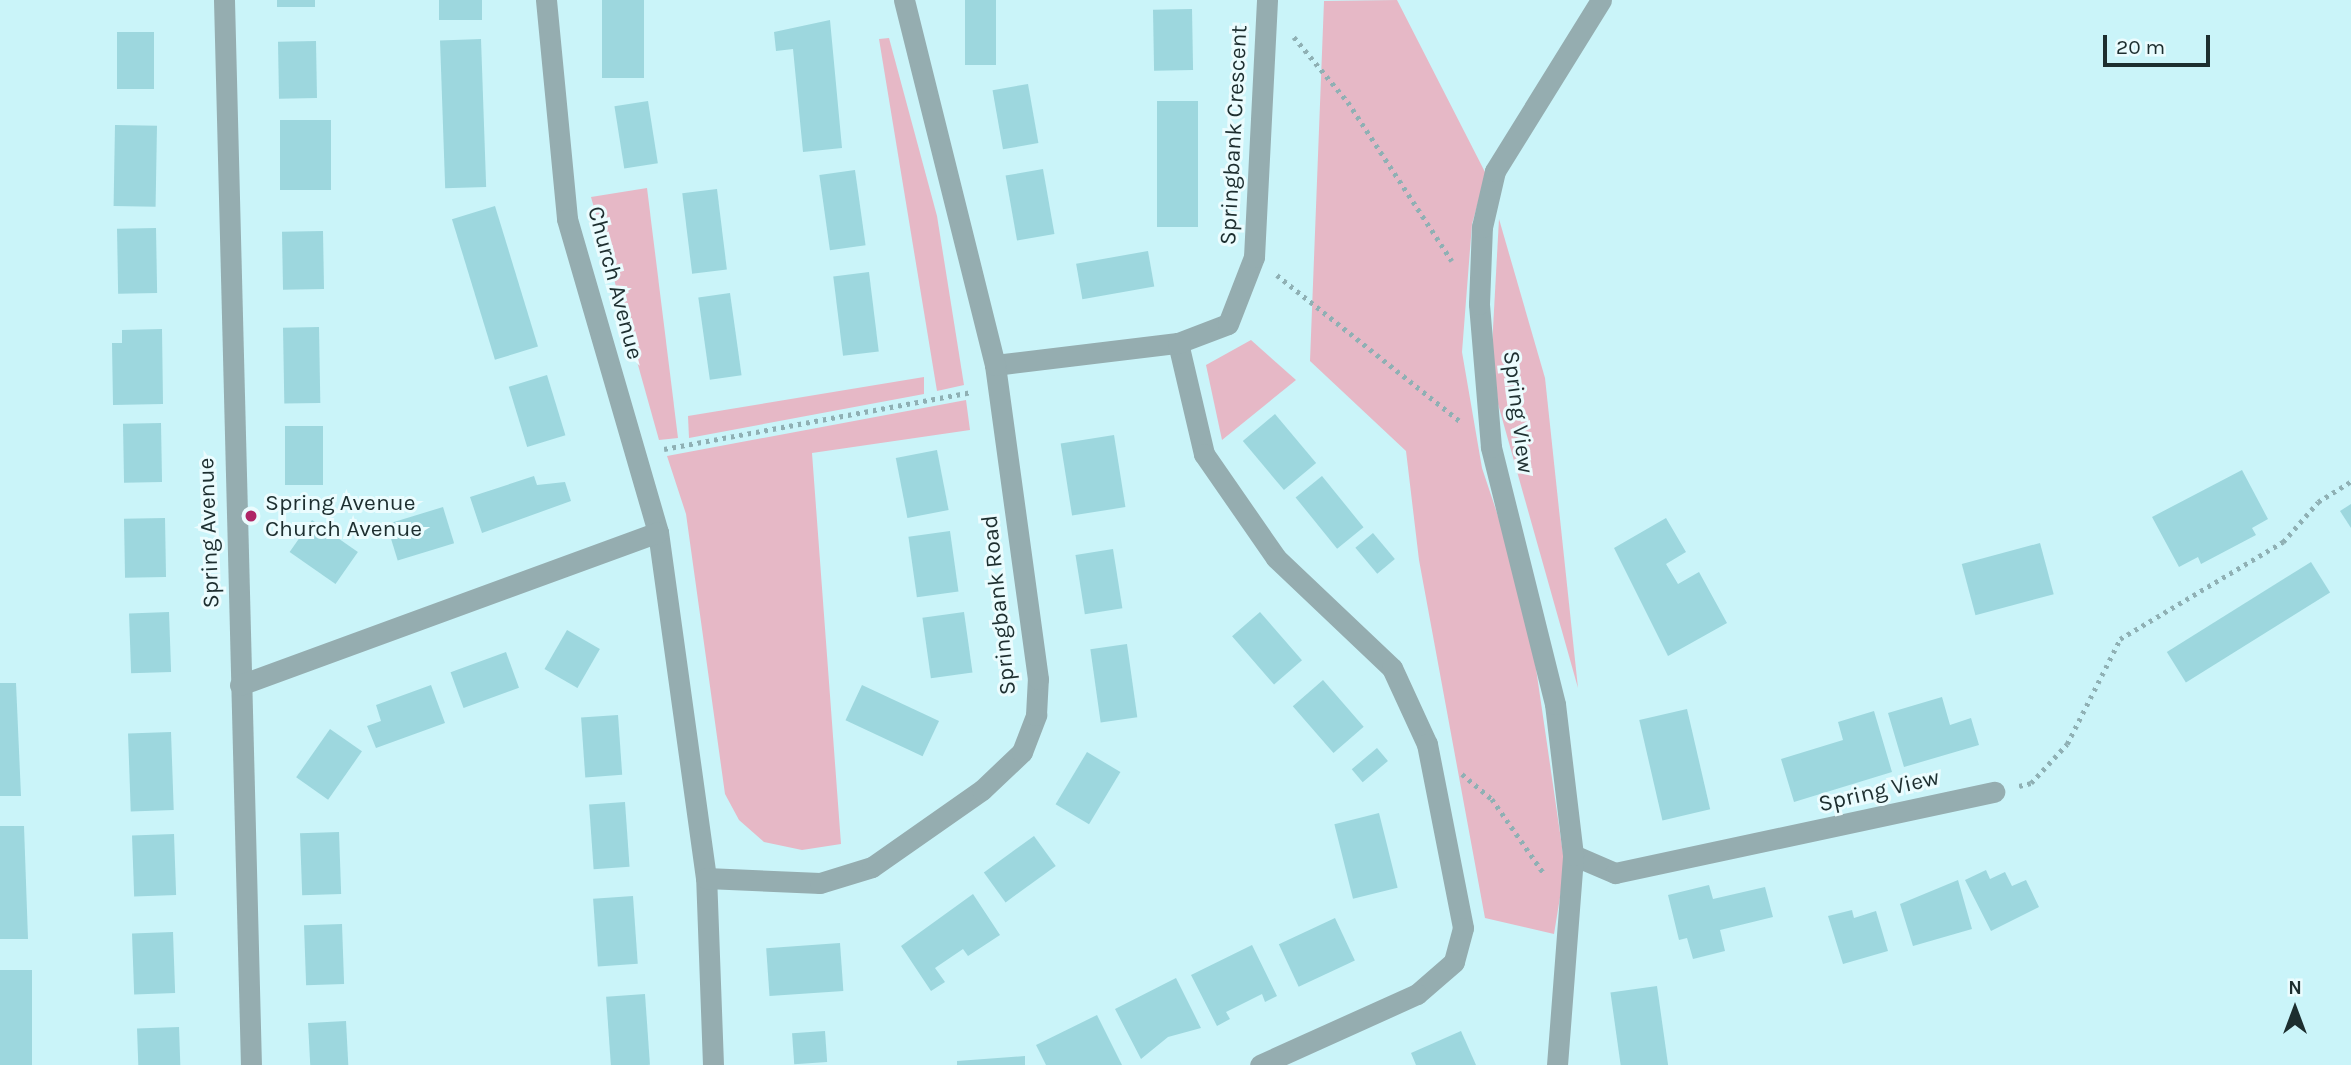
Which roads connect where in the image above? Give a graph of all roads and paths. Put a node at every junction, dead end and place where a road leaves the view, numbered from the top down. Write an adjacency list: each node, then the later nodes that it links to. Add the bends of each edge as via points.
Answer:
1 (224, 0): 15 (street, Spring Avenue)
2 (547, 0): 12 (street, Church Avenue, via 567,219)
3 (904, 0): 9 (street, Springbank Road)
4 (1601, 0): 7 (street, Spring View, via 1495,171 1482,227)
5 (1266, 2): 6 (street, Springbank Crescent); 7 (path, via 1348,102)
6 (1254, 257): 8 (street, Springbank Crescent, via 1228,324); 11 (path)
7 (1479, 304): 11 (street, Spring View)
8 (1178, 343): 9 (street, Springbank Crescent); 16 (street, via 1204,454 1276,558 1392,668)
9 (995, 365): 10 (street, Springbank Road)
10 (998, 387): 12 (path); 19 (street, Springbank Road, via 1038,679 1036,715 1022,752 982,790 872,867 820,883)
11 (1491, 447): 18 (street, Spring View, via 1555,704)
12 (636, 454): 14 (street, Church Avenue)
13 (2351, 481): 17 (path, via 2318,502 2283,542 2120,639 2067,744 2031,783)
14 (658, 532): 15 (street); 19 (street, Church Avenue)
15 (240, 685): 22 (street, Spring Avenue)
16 (1427, 744): 20 (path, via 1492,799); 21 (street, via 1463,928 1454,962 1417,994)
17 (1994, 792): 18 (street, Spring View, via 1615,873)
18 (1573, 855): 24 (street, Spring View)
19 (706, 878): 23 (street)
20 (1547, 878)
21 (1269, 1063)
22 (251, 1065)
23 (713, 1065)
24 (1557, 1065)

